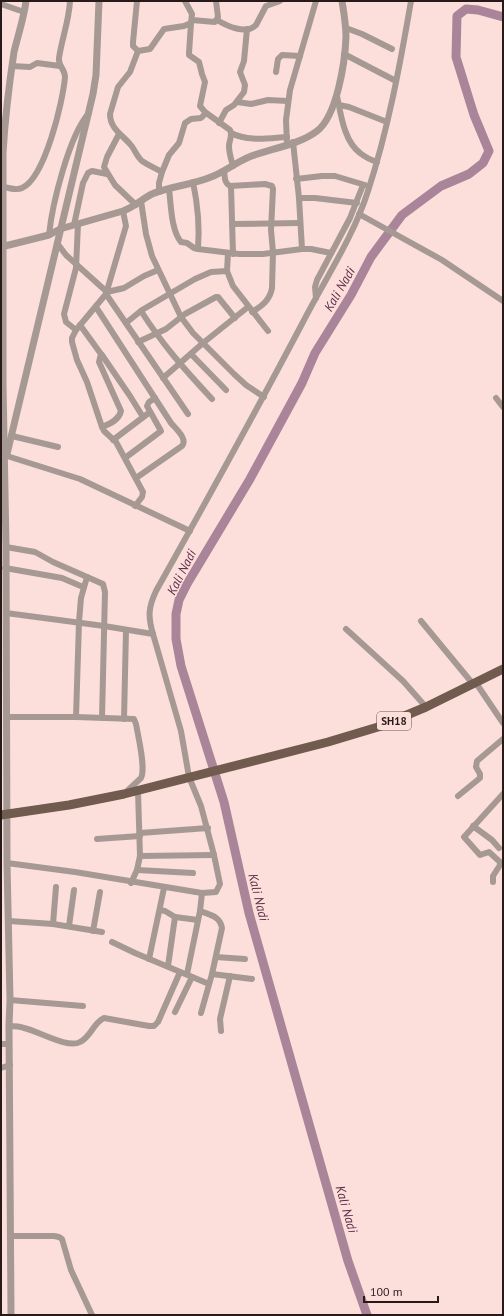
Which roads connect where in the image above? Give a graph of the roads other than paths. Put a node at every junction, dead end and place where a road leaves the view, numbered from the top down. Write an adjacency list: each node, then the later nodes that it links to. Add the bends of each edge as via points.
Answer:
1 (26, 1): 12 (street)
2 (70, 1): 22 (street, via 59,59)
3 (99, 1): 29 (street, via 96,75)
4 (137, 1): 18 (street, via 133,46)
5 (185, 1): 14 (street)
6 (216, 1): 13 (street)
7 (280, 1): 16 (street, via 266,6 254,28)
8 (316, 1): 20 (street)
9 (342, 1): 15 (street)
10 (411, 1): 24 (street)
11 (1, 4): 12 (street)
12 (24, 12): 21 (street)
13 (217, 20): 14 (street); 16 (street, via 232,27)
14 (192, 22): 18 (street, via 164,29 150,49); 30 (street, via 189,53 201,64 205,82 200,106)
15 (346, 28): 17 (street); 19 (street)
16 (247, 29): 27 (street, via 244,60 240,72 245,88)
17 (392, 49)
18 (138, 52): 35 (street, via 130,72 118,87 110,111 111,123)
19 (344, 54): 24 (street); 25 (street)
20 (300, 56): 23 (street, via 282,55 278,59); 26 (street)
21 (12, 66): 22 (street, via 30,67 37,63); 31 (street)
22 (60, 66): 47 (street, via 65,75 63,88 58,116 45,156 38,170 23,188)
23 (276, 72)
24 (396, 81): 33 (street)
25 (337, 96): 28 (street); 36 (street, via 326,121 318,130 303,139)
26 (288, 101): 27 (street, via 268,100 251,104); 36 (street, via 286,120)
27 (237, 102): 32 (street, via 226,110)
28 (339, 105): 33 (street); 38 (street, via 353,146 361,154)
29 (89, 112): 60 (street); 61 (street, via 81,121 65,165)
30 (206, 113): 32 (street); 41 (street, via 204,117 191,119 185,123 179,143 172,150)
31 (3, 120): 37 (street)
32 (219, 122): 34 (street)
33 (387, 122): 38 (street)
34 (232, 133): 36 (street, via 246,138); 39 (street, via 229,149)
35 (119, 134): 41 (street, via 130,144 138,157); 42 (street, via 105,163)
36 (289, 141): 39 (street); 43 (street)
37 (2, 153): 47 (street)
38 (377, 162): 46 (street)
39 (233, 166): 40 (street)
40 (224, 171): 44 (street); 45 (street, via 227,184)
41 (162, 172): 49 (street)
42 (107, 174): 51 (street, via 115,185); 58 (street, via 92,171 88,173 83,183)
43 (296, 179): 46 (street, via 335,176); 50 (street)
44 (193, 182): 48 (street); 64 (street, via 199,216)
45 (231, 186): 56 (street, via 272,186); 59 (street)
46 (366, 186): 52 (street); 54 (street)
47 (4, 187): 55 (street)
48 (169, 189): 49 (street); 64 (street, via 179,240)
49 (159, 192): 51 (street)
50 (299, 198): 52 (street); 57 (street)
51 (138, 203): 53 (street); 70 (street, via 149,248)
52 (356, 203): 68 (street)
53 (124, 211): 58 (street); 72 (street, via 126,226)
54 (359, 214): 74 (street, via 340,256); 75 (street, via 442,260)
55 (2, 222): 63 (street)
56 (271, 223): 57 (street); 59 (street); 66 (street)
57 (300, 223): 65 (street)
58 (76, 224): 60 (street); 69 (street)
59 (232, 224): 67 (street)
60 (60, 229): 61 (street); 62 (street)
61 (49, 235): 63 (street)
62 (57, 243): 69 (street); 104 (street)
63 (2, 247): 76 (street)
64 (198, 249): 67 (street)
65 (302, 249): 66 (street); 68 (street)
66 (273, 252): 67 (street); 78 (street, via 271,293 266,302)
67 (230, 253): 71 (street)
68 (331, 253): 74 (street, via 317,280)
69 (76, 264): 72 (street); 83 (street, via 64,314 66,322)
70 (158, 270): 72 (street, via 124,288); 73 (street)
71 (227, 271): 73 (street, via 207,273); 78 (street, via 233,286)
72 (106, 293): 77 (street); 82 (street)
73 (169, 294): 79 (street); 80 (street)
74 (316, 298): 94 (street)
75 (503, 301)
76 (2, 304): 92 (street)
77 (96, 307): 83 (street); 95 (street)
78 (250, 310): 81 (street); 84 (street)
79 (140, 311): 82 (street); 85 (street)
80 (181, 317): 81 (street, via 218,297); 85 (street); 87 (street)
81 (235, 318): 87 (street)
82 (126, 323): 86 (street)
83 (78, 327): 89 (street); 103 (street, via 72,338 74,348)
84 (268, 331)
85 (156, 334): 86 (street); 90 (street)
86 (138, 342): 91 (street)
87 (203, 343): 88 (street); 94 (street, via 246,385)
88 (191, 354): 90 (street); 93 (street)
89 (102, 355): 101 (street); 103 (street, via 99,362 121,411 116,420)
90 (179, 364): 91 (street); 97 (street)
91 (163, 378): 100 (street)
92 (2, 384): 102 (street)
93 (226, 390)
94 (264, 397): 113 (street)
95 (155, 398): 99 (street, via 147,406); 110 (street, via 185,442)
96 (496, 398): 98 (street)
97 (212, 399)
98 (503, 407)
99 (150, 412): 101 (street); 107 (street, via 161,429 160,433)
100 (188, 414)
101 (143, 417): 105 (street)
102 (2, 426): 108 (street)
103 (102, 427): 105 (street)
104 (12, 436): 106 (street); 108 (street)
105 (114, 440): 107 (street)
106 (58, 447)
107 (125, 458): 110 (street)
108 (6, 459): 109 (street); 112 (street, via 80,479)
109 (3, 474): 111 (street)
110 (136, 478): 112 (street, via 143,494)
111 (3, 503): 114 (street)
112 (135, 506): 113 (street)
113 (190, 531): 126 (street, via 151,603 150,622)
114 (6, 547): 115 (street); 116 (street, via 35,552)
115 (5, 568): 117 (street); 118 (street, via 62,578)
116 (87, 577): 118 (street); 123 (street, via 100,582 105,588)
117 (3, 586): 119 (street)
118 (83, 587): 121 (street)
119 (3, 603): 120 (street)
120 (6, 613): 121 (street); 128 (street)
121 (79, 622): 123 (street); 132 (street)
122 (421, 622): 129 (street)
123 (104, 626): 125 (street); 133 (street)
124 (346, 629): 130 (street, via 403,681)
125 (126, 630): 126 (street); 134 (street)
126 (153, 634): 137 (street)
127 (503, 669): 129 (main road, SH18)
128 (4, 673): 131 (street)
129 (475, 683): 130 (main road, SH18); 135 (street)
130 (426, 708): 137 (main road, SH18, via 378,727 328,742)
131 (6, 717): 132 (street); 142 (street)
132 (76, 717): 133 (street)
133 (102, 718): 134 (street)
134 (124, 719): 139 (street, via 136,721 143,770 142,778)
135 (503, 723)
136 (503, 740): 141 (street, via 477,761 476,767 480,778)
137 (192, 776): 138 (main road, SH18); 144 (street)
138 (138, 791): 139 (main road, SH18); 145 (street)
139 (124, 794): 142 (main road, SH18)
140 (503, 794): 143 (street)
141 (458, 796)
142 (4, 815): 151 (street)
143 (473, 826): 147 (street); 148 (street, via 464,839 480,855)
144 (208, 828): 145 (street); 149 (street)
145 (140, 835): 146 (street); 150 (street)
146 (97, 838)
147 (501, 850): 148 (street)
148 (488, 852): 154 (street, via 500,864 493,876)
149 (214, 855): 150 (street); 160 (street, via 219,878 218,889 216,892)
150 (140, 856): 152 (street)
151 (7, 863): 155 (street); 165 (street)
152 (137, 870): 153 (street); 155 (street)
153 (193, 873)
154 (493, 882)
155 (131, 883): 157 (street)
156 (56, 887): 166 (street)
157 (164, 888): 160 (street); 162 (street)
158 (74, 890): 167 (street)
159 (100, 892): 168 (street)
160 (202, 893): 161 (street)
161 (201, 906): 164 (street); 171 (street, via 221,923)
162 (160, 910): 163 (street); 172 (street)
163 (175, 917): 164 (street); 174 (street)
164 (198, 920): 175 (street)
165 (9, 921): 166 (street); 180 (street)
166 (53, 924): 167 (street)
167 (69, 926): 168 (street)
168 (93, 931): 169 (street)
169 (102, 932)
170 (112, 942): 172 (street)
171 (216, 957): 173 (street); 176 (street)
172 (149, 959): 174 (street)
173 (245, 959)
174 (168, 966): 175 (street)
175 (186, 974): 179 (street); 182 (street); 184 (street, via 154,1026 104,1018 95,1024 86,1037 74,1044 24,1028)
176 (212, 974): 177 (street); 179 (street)
177 (230, 976): 178 (street); 185 (street, via 220,1019)
178 (252, 979)
179 (210, 984): 183 (street)
180 (10, 1000): 181 (street); 184 (street)
181 (82, 1006)
182 (175, 1012)
183 (200, 1013)
184 (9, 1026): 187 (street)
185 (221, 1031)
186 (1, 1044): 187 (street)
187 (9, 1044): 188 (street)
188 (10, 1065): 189 (street); 190 (street)
189 (1, 1068)
190 (11, 1236): 191 (street); 192 (street, via 58,1236 62,1240 71,1270)
191 (11, 1315)
192 (92, 1315)

